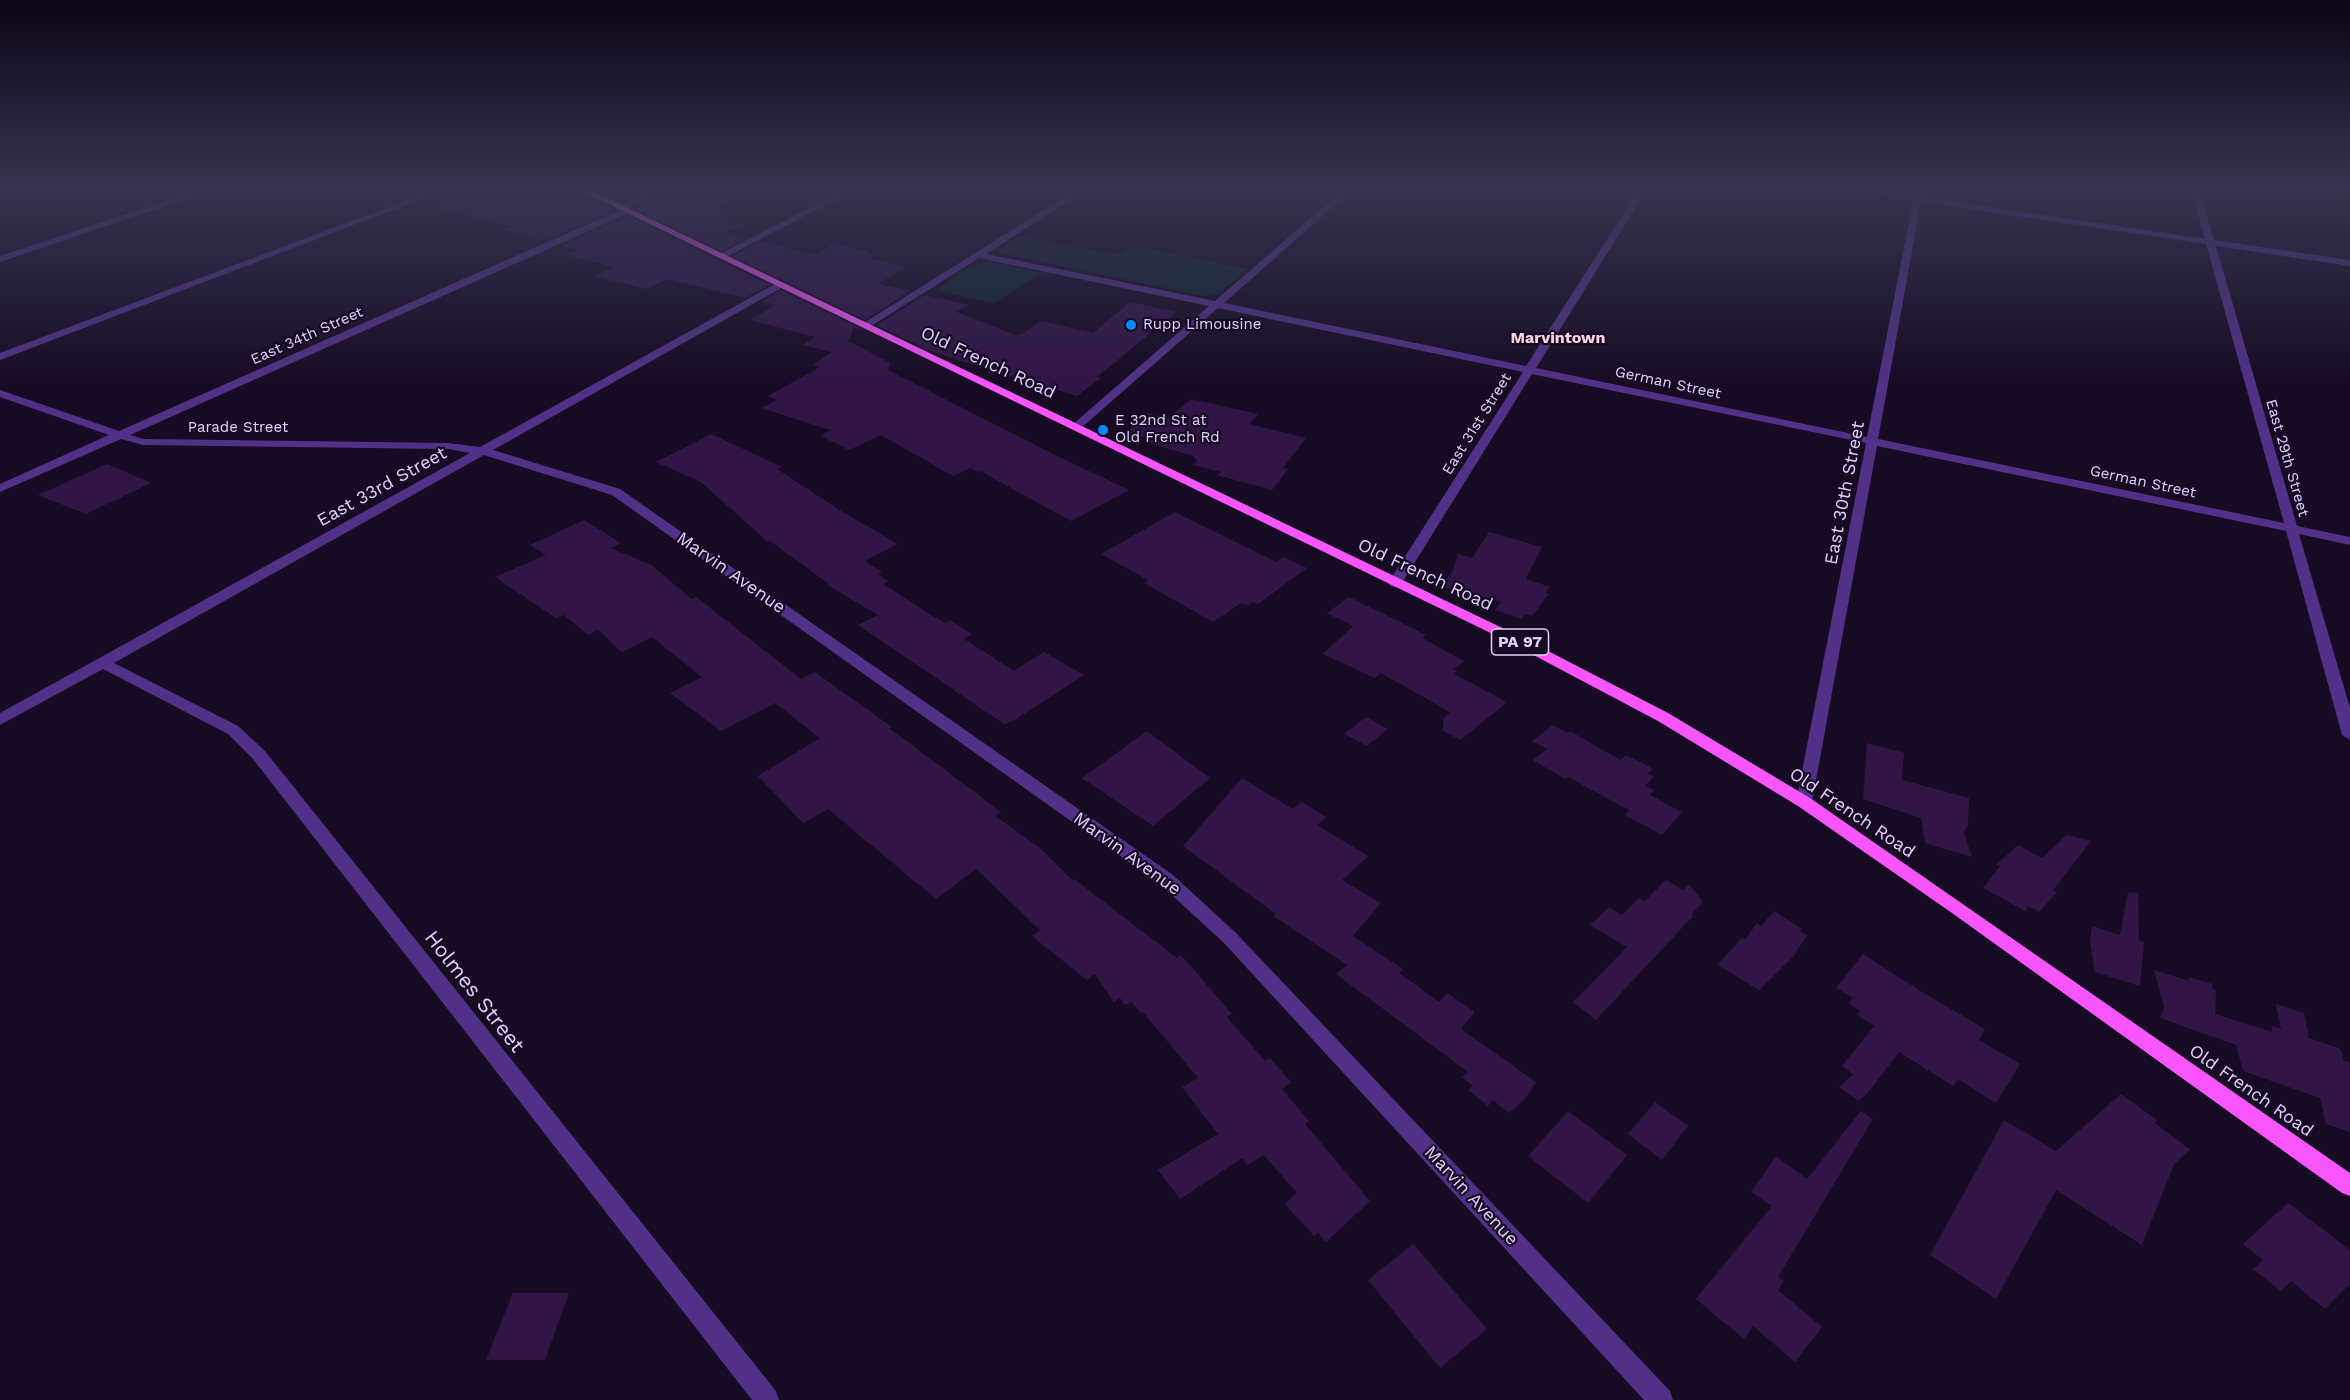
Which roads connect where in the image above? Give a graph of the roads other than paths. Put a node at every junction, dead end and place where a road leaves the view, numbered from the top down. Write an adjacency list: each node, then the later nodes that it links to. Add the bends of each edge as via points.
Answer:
1 (271, 254): 16 (street)
2 (522, 254): 20 (street, East 34th Street)
3 (718, 254): 11 (main road, Old French Road / PA 97)
4 (724, 254): 11 (street)
5 (1275, 254): 14 (street)
6 (1601, 254): 17 (street, East 31st Street)
7 (1907, 254): 21 (street, East 30th Street)
8 (2214, 254): 24 (street, East 29th Street)
9 (2292, 254): 12 (street)
10 (979, 255): 14 (street, German Street); 15 (street)
11 (721, 256): 13 (main road, Old French Road / PA 97)
12 (2350, 263)
13 (780, 285): 15 (main road, Old French Road / PA 97); 22 (street, East 33rd Street)
14 (1218, 304): 17 (street, German Street); 19 (street)
15 (864, 326): 19 (main road, Old French Road / PA 97)
16 (0, 357)
17 (1528, 369): 21 (street, German Street); 26 (street, East 31st Street)
18 (0, 393): 20 (street, Parade Street)
19 (1076, 427): 26 (main road, Old French Road / PA 97)
20 (119, 435): 22 (street, Parade Street, via 143,442 448,446); 23 (street, East 34th Street)
21 (1873, 441): 24 (street, German Street); 30 (street, East 30th Street)
22 (483, 451): 27 (street, East 33rd Street); 33 (street, Marvin Avenue, via 616,492 1167,880 1230,938)
23 (0, 488)
24 (2292, 529): 25 (street, German Street); 29 (street, East 29th Street)
25 (2350, 541)
26 (1395, 583): 30 (main road, Old French Road / PA 97, via 1653,711)
27 (103, 663): 28 (street, East 33rd Street); 32 (street, Holmes Street, via 233,730 259,755)
28 (0, 720)
29 (2350, 735)
30 (1804, 802): 31 (main road, Old French Road / PA 97)
31 (2350, 1186)
32 (767, 1400)
33 (1661, 1400)

